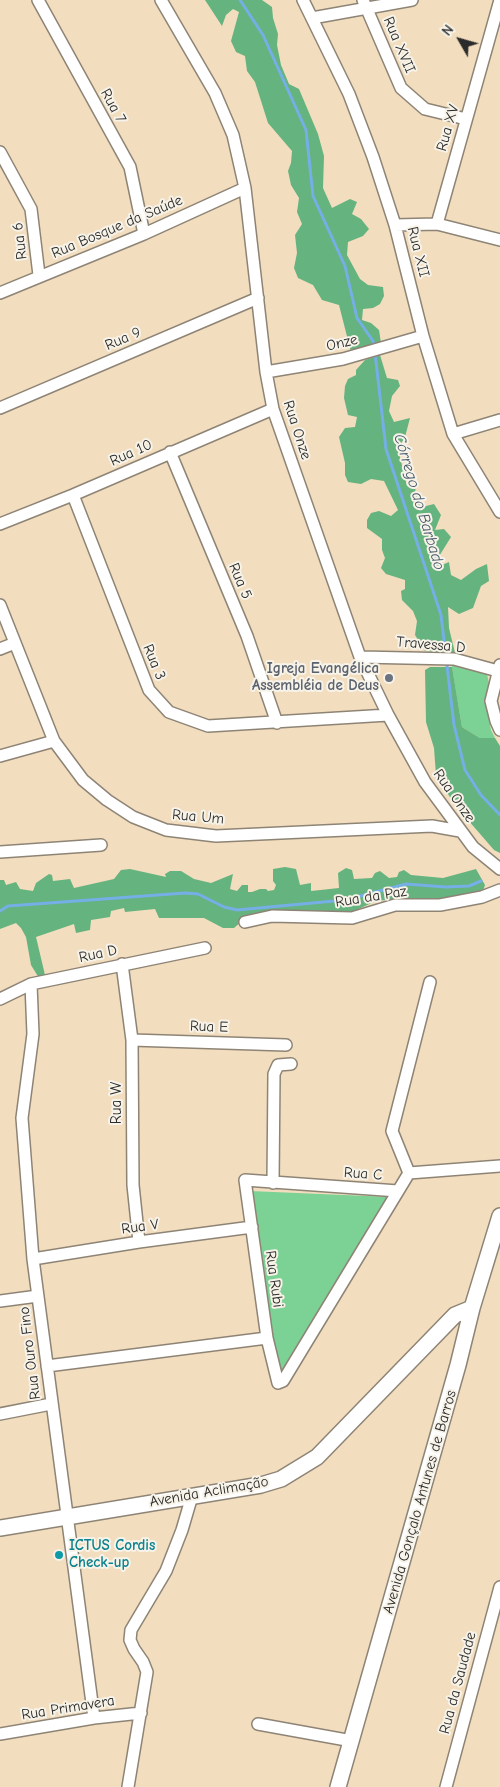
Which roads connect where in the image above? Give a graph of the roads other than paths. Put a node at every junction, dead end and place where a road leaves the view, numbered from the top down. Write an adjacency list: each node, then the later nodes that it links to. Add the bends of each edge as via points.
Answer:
1 (38, 0): 15 (street, Rua 7, via 130,167)
2 (161, 0): 12 (street, Rua Onze, via 215,93 233,135)
3 (303, 0): 7 (street, Rua XII)
4 (412, 0): 6 (street)
5 (500, 0): 8 (street, Rua XV)
6 (365, 4): 7 (street); 8 (street, Rua XVII, via 401,88 425,109)
7 (312, 18): 14 (street, Rua XII, via 349,94)
8 (466, 119): 13 (street, Rua XV)
9 (0, 152): 10 (street, Rua 6)
10 (11, 171): 11 (street); 17 (street, Rua 6, via 31,209)
11 (0, 176)
12 (245, 188): 15 (street, Rua Bosque da Saúde); 19 (street, Rua Onze)
13 (437, 224): 14 (street); 16 (street)
14 (395, 225): 20 (street, Rua XII)
15 (144, 234): 17 (street, Rua Bosque da Saúde)
16 (500, 240)
17 (39, 275): 18 (street, Rua Bosque da Saúde)
18 (0, 293)
19 (258, 298): 21 (street, Rua Onze); 22 (street, Rua 9)
20 (423, 336): 21 (street, Onze, via 343,359); 25 (street, Rua XII)
21 (266, 372): 23 (street, Rua Onze)
22 (0, 408)
23 (273, 409): 26 (street, Rua 10); 33 (street, Rua Onze)
24 (500, 420): 25 (street)
25 (453, 434): 28 (street, Rua XII)
26 (170, 452): 27 (street, Rua 10); 36 (street, Rua 5, via 247,636)
27 (73, 495): 29 (street, Rua 10); 36 (street, Rua 3, via 139,668 149,690 159,702 169,712 208,726)
28 (500, 512)
29 (0, 524)
30 (0, 605): 31 (street, Rua Um)
31 (15, 643): 32 (street); 38 (street, Rua Um)
32 (0, 649)
33 (360, 657): 34 (street, Travessa D, via 454,659); 35 (street, Rua Onze)
34 (499, 668): 37 (street, via 492,701)
35 (388, 715): 36 (street, Rua 3); 40 (street, Rua Onze, via 425,782)
36 (277, 723)
37 (500, 730)
38 (54, 741): 39 (street); 40 (street, Rua Um, via 83,780 107,800 133,817 166,830 216,836 432,826)
39 (0, 756)
40 (460, 832): 42 (street, Rua Onze)
41 (101, 845): 43 (street)
42 (473, 847): 44 (street, Rua Onze); 45 (street, Rua Onze)
43 (0, 852)
44 (500, 861)
45 (500, 869)
46 (500, 890): 47 (street, Rua da Paz, via 440,905 395,905 352,918 272,916)
47 (245, 922)
48 (205, 948): 49 (street, Rua D)
49 (122, 964): 51 (street, Rua D); 53 (street, Rua W)
50 (430, 982): 57 (street, via 392,1131)
51 (31, 984): 52 (street, Rua D); 65 (street, Rua Ouro Fino, via 33,1034 22,1118)
52 (0, 999)
53 (132, 1040): 54 (street, Rua E); 63 (street, Rua W, via 132,1185)
54 (286, 1045)
55 (291, 1064): 59 (street, via 278,1065 274,1074)
56 (500, 1166): 57 (street)
57 (409, 1173): 60 (street, Rua C)
58 (245, 1180): 59 (street, Rua C); 62 (street, Rua Rubi)
59 (273, 1183): 60 (street, Rua C)
60 (398, 1191): 69 (street, Rua Rubi, via 280,1384 276,1382)
61 (500, 1216): 64 (main road, Avenida Gonçalo Antunes de Barros)
62 (252, 1227): 63 (street, Rua V); 69 (street, Rua Rubi)
63 (139, 1242): 65 (street, Rua V)
64 (495, 1250): 68 (main road, Avenida Gonçalo Antunes de Barros)
65 (33, 1259): 66 (street, Rua Ouro Fino)
66 (38, 1296): 67 (street); 70 (street, Rua Ouro Fino)
67 (0, 1301)
68 (472, 1308): 73 (main road, Avenida Aclimação, via 455,1315 317,1457 298,1470 261,1485); 81 (main road, Avenida Gonçalo Antunes de Barros)
69 (267, 1338): 70 (street)
70 (47, 1366): 71 (street, Rua Ouro Fino)
71 (51, 1404): 72 (street); 74 (street, Rua Ouro Fino)
72 (0, 1414)
73 (192, 1496): 74 (main road, Avenida Aclimação); 77 (street, via 166,1570 131,1630 130,1640 147,1672)
74 (66, 1516): 75 (main road, Avenida Aclimação); 78 (street, Rua Ouro Fino)
75 (0, 1528)
76 (500, 1587): 84 (street, Rua da Saudade)
77 (141, 1713): 78 (street, Rua Primavera); 82 (street)
78 (94, 1718): 80 (street, Rua Primavera)
79 (258, 1724): 81 (street)
80 (0, 1734)
81 (352, 1742): 83 (main road, Avenida Gonçalo Antunes de Barros)
82 (128, 1787)
83 (338, 1787)
84 (446, 1787)

